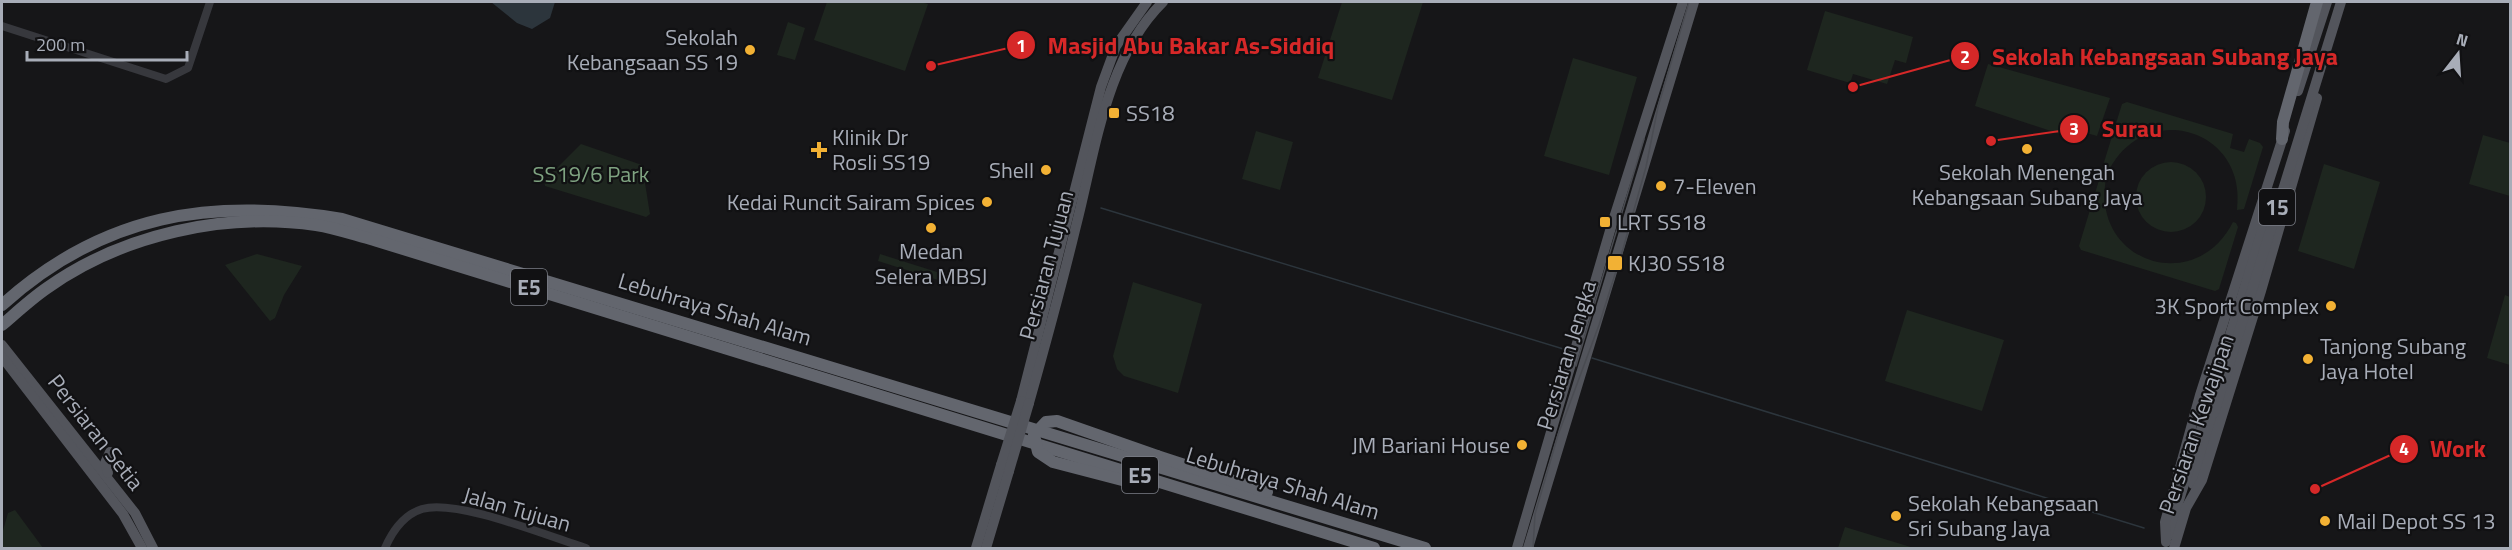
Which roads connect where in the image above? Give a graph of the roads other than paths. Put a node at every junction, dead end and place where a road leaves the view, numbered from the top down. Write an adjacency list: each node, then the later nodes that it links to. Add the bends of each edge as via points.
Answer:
1 (210, 2): 10 (street, via 188,68 166,79)
2 (1147, 2): 21 (main road, Persiaran Tujuan, via 1116,46 1101,87)
3 (1163, 2): 21 (main road, Persiaran Tujuan, via 1138,33 1109,96)
4 (1683, 2): 27 (main road, Persiaran Jengka, via 1575,352)
5 (1694, 2): 27 (main road, Persiaran Jengka, via 1586,356)
6 (2317, 2): 11 (highway, via 2283,122)
7 (2327, 2): 11 (main road, Persiaran Kewajipan)
8 (2333, 2): 22 (main road, 15, bridge)
9 (2342, 2): 13 (main road, Persiaran Kewajipan); 22 (main road, 15, bridge)
10 (2, 26)
11 (2282, 139): 12 (main road, Persiaran Kewajipan)
12 (2252, 234): 13 (main road, via 2260,228 2271,233); 28 (main road, Persiaran Kewajipan, via 2200,394 2167,513)
13 (2269, 264): 26 (main road, Persiaran Kewajipan, via 2202,480)
14 (42, 272): 15 (highway); 16 (highway, Lebuhraya Shah Alam / E5); 37 (highway, Lebuhraya Shah Alam / E5, via 102,238 151,221 201,212 296,211 342,219)
15 (2, 294)
16 (2, 305)
17 (2, 325): 36 (highway, Lebuhraya Shah Alam / E5, via 48,287 92,262 146,240 193,228 254,222 317,225 906,402)
18 (2, 345): 20 (main road, Persiaran Setia)
19 (2, 357): 20 (main road, Persiaran Setia)
20 (26, 381): 23 (main road, Persiaran Setia); 29 (main road, Persiaran Setia, via 123,514)
21 (1025, 402): 24 (main road, Persiaran Tujuan, bridge)
22 (2210, 411): 26 (main road); 28 (main road)
23 (83, 447): 25 (main road, Persiaran Setia); 25 (main road, via 99,455 110,452 105,463)
24 (1005, 468): 33 (main road, Persiaran Tujuan); 34 (main road, Persiaran Tujuan)
25 (113, 484): 30 (main road, Persiaran Setia, via 135,513)
26 (2186, 508): 28 (main road, Persiaran Kewajipan)
27 (1523, 546)
28 (2168, 546)
29 (142, 549)
30 (153, 549)
31 (386, 549): 32 (street, Jalan Tujuan, via 395,528 405,519 419,510 437,506 459,509)
32 (586, 549)
33 (976, 549)
34 (986, 549)
35 (1356, 549): 37 (highway, bridge, via 1053,462 1038,452 1034,435 1046,422 1057,421)
36 (1374, 549)
37 (1426, 549)

